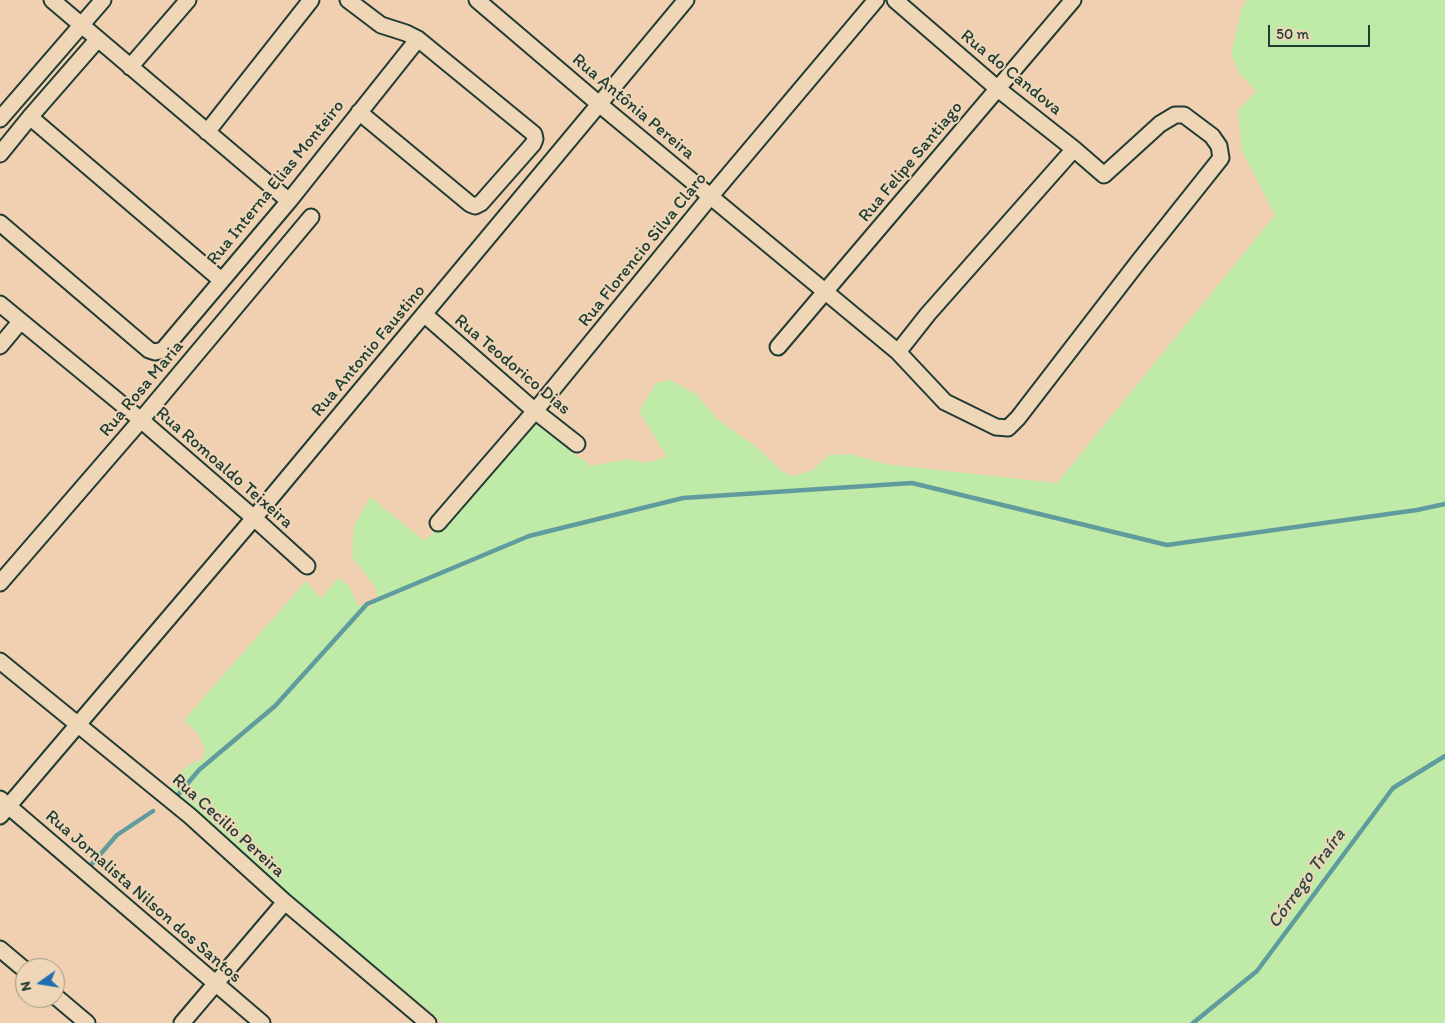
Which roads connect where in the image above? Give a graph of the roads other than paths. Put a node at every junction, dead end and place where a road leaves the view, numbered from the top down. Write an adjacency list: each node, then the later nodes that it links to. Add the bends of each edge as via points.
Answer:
1 (52, 0): 11 (street)
2 (103, 0): 11 (street)
3 (188, 0): 14 (street)
4 (311, 0): 20 (street)
5 (348, 0): 13 (street, via 381,25)
6 (686, 0): 16 (street, Rua Antonio Faustino)
7 (876, 0): 24 (street, Rua Florencio Silva Claro)
8 (895, 0): 15 (street, Rua do Candova)
9 (1072, 0): 15 (street, Rua Felipe Santiago)
10 (487, 3): 16 (street, Rua Antônia Pereira)
11 (82, 24): 12 (street); 19 (street)
12 (98, 39): 14 (street); 18 (street)
13 (418, 39): 17 (street, Rua Interna Elias Monteiro); 17 (street, via 534,134 533,144 475,206)
14 (130, 67): 20 (street)
15 (998, 89): 21 (street, Rua do Candova); 29 (street, Rua Felipe Santiago)
16 (599, 104): 24 (street, Rua Antônia Pereira); 31 (street, Rua Antonio Faustino)
17 (359, 112): 25 (street, Rua Interna Elias Monteiro)
18 (30, 117): 22 (street); 28 (street)
19 (0, 119)
20 (207, 132): 25 (street)
21 (1074, 149): 23 (street, Rua do Candova); 35 (street)
22 (0, 154)
23 (1104, 176): 35 (street, Rua Antônia Pereira, via 1160,124 1175,115 1184,115 1212,136 1219,146 1220,158 1008,428 996,427 945,402)
24 (710, 197): 29 (street, Rua Antônia Pereira); 36 (street, Rua Florencio Silva Claro)
25 (289, 201): 28 (street, Rua Interna Elias Monteiro)
26 (311, 217): 37 (street, Rua Rosa Maria)
27 (0, 223): 28 (street, Rua Interna Elias Monteiro, via 148,350 163,350)
28 (221, 280)
29 (826, 293): 34 (street, Rua Felipe Santiago); 35 (street, Rua Antônia Pereira)
30 (0, 304): 32 (street, Rua Romoaldo Teixeira)
31 (424, 314): 36 (street, Rua Teodorico Dias); 39 (street, Rua Antonio Faustino)
32 (20, 322): 33 (street); 37 (street, Rua Romoaldo Teixeira)
33 (0, 346)
34 (778, 348)
35 (898, 352)
36 (535, 411): 38 (street, Rua Teodorico Dias); 40 (street, Rua Florencio Silva Claro)
37 (141, 420): 39 (street, Rua Romoaldo Teixeira); 42 (street, Rua Rosa Maria)
38 (577, 444)
39 (254, 518): 41 (street, Rua Romoaldo Teixeira); 44 (street, Rua Antonio Faustino)
40 (438, 523)
41 (307, 566)
42 (0, 583)
43 (0, 661): 44 (street, Rua Cecilio Pereira)
44 (77, 725): 45 (street, Rua Antonio Faustino); 46 (street, Rua Cecilio Pereira, via 190,816)
45 (3, 807): 49 (street, Rua Jornalista Nilson dos Santos)
46 (285, 902): 49 (street); 54 (street, Rua Cecilio Pereira)
47 (0, 949): 48 (street)
48 (15, 962)
49 (216, 984): 52 (street); 53 (street, Rua Jornalista Nilson dos Santos)
50 (65, 1004): 51 (street)
51 (87, 1023)
52 (182, 1023)
53 (262, 1023)
54 (428, 1023)

